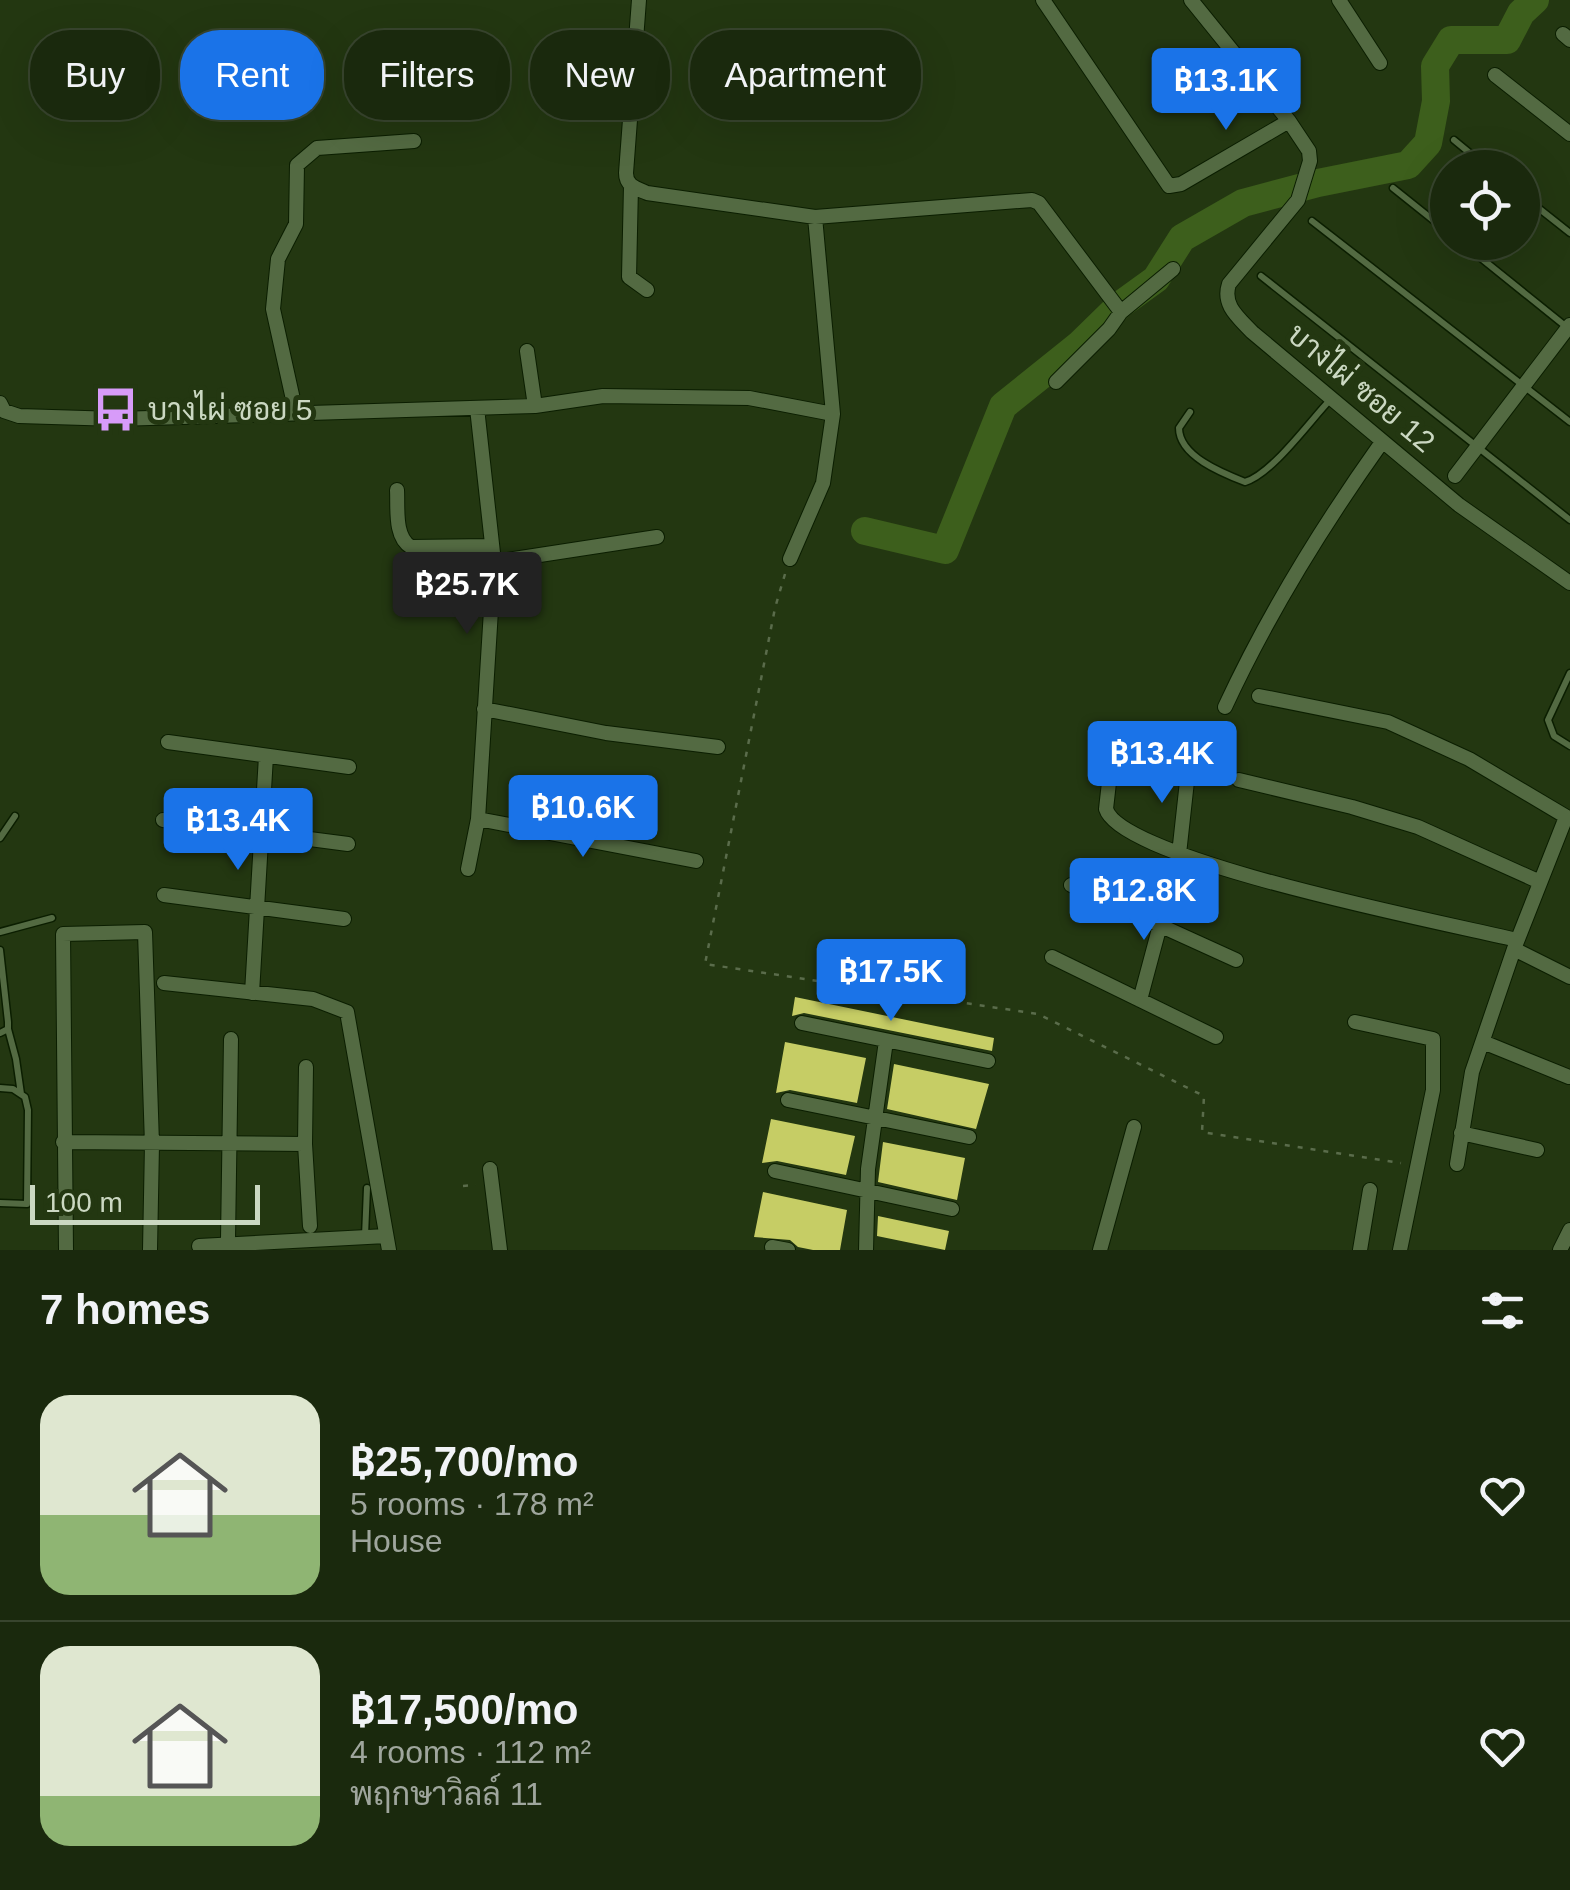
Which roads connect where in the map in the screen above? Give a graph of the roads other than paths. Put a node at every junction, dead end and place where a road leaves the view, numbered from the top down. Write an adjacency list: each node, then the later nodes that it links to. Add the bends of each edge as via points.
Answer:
1 (639, 0): 12 (street, via 626,173)
2 (1043, 0): 7 (street, via 1170,186)
3 (1192, 0): 7 (street)
4 (1340, 0): 5 (street)
5 (1380, 63)
6 (1495, 75): 8 (street)
7 (1288, 121): 28 (street, บางไผ่ ซอย 12, via 1310,161 1298,200 1226,293 1252,332)
8 (1570, 134)
9 (1454, 140): 11 (lane)
10 (414, 141): 33 (street, via 317,148 297,165 296,224 278,259 273,310)
11 (1466, 150)
12 (631, 186): 15 (street); 22 (street, via 629,276)
13 (1392, 188): 16 (lane)
14 (1540, 209): 18 (lane)
15 (815, 218): 23 (street, via 1032,200 1048,212); 34 (street)
16 (1430, 218)
17 (1312, 221): 27 (lane)
18 (1570, 233)
19 (1483, 260): 24 (lane)
20 (1173, 269): 23 (street)
21 (1261, 276): 37 (lane)
22 (647, 290)
23 (1116, 306): 26 (street)
24 (1569, 327): 27 (street)
25 (527, 351): 30 (street)
26 (1056, 382)
27 (1524, 386): 35 (lane); 37 (street)
28 (1330, 399): 32 (lane, via 1269,467 1244,482 1182,442 1179,428); 36 (street, บางไผ่ ซอย 12)
29 (0, 404): 33 (street, via 19,416 117,419)
30 (534, 406): 31 (street); 34 (street, via 603,396 750,398)
31 (478, 408): 33 (street); 42 (street)
32 (1190, 412)
33 (296, 413)
34 (834, 414): 43 (street, via 823,483)
35 (1570, 422)
36 (1382, 442): 44 (street, บางไผ่ ซอย 12); 47 (street, via 1311,548)
37 (1478, 446): 38 (street); 40 (lane)
38 (1455, 476)
39 (397, 490): 42 (street, via 404,543)
40 (1570, 520)
41 (657, 538): 42 (street)
42 (492, 554): 48 (street)
43 (790, 559)
44 (1570, 583)
45 (1570, 673): 50 (lane, via 1548,720 1554,736)
46 (1258, 696): 58 (street, via 1388,722 1469,759)
47 (1225, 707)
48 (484, 709): 51 (street); 59 (street)
49 (168, 742): 53 (street)
50 (1570, 746)
51 (718, 747)
52 (1113, 747): 64 (street, via 1108,816)
53 (266, 756): 55 (street); 61 (street)
54 (1189, 763): 64 (street)
55 (349, 767)
56 (1240, 780): 67 (street, via 1418,827)
57 (16, 816): 62 (lane)
58 (1568, 818): 67 (street)
59 (478, 819): 65 (street); 66 (street)
60 (163, 820): 61 (street)
61 (262, 832): 63 (street); 70 (street)
62 (0, 838)
63 (348, 844)
64 (1178, 854): 73 (street); 75 (street)
65 (696, 861)
66 (468, 869)
67 (1540, 882): 75 (street)
68 (1071, 886): 73 (street)
69 (164, 895): 70 (street)
70 (258, 909): 72 (street); 81 (street)
71 (52, 918): 74 (lane)
72 (344, 919)
73 (1160, 926): 78 (street); 82 (street)
74 (0, 932)
75 (1516, 944): 79 (street); 89 (street)
76 (0, 950): 85 (lane)
77 (1052, 957): 82 (street)
78 (1236, 960)
79 (1570, 977)
80 (164, 982): 81 (street)
81 (252, 992): 117 (street, via 313,998 347,1012)
82 (1140, 1000): 86 (street)
83 (1355, 1022): 125 (street, via 1433,1039 1433,1090)
84 (802, 1024): 88 (street)
85 (4, 1031): 94 (lane)
86 (1216, 1037)
87 (231, 1039): 102 (street)
88 (886, 1041): 90 (street); 96 (street)
89 (1482, 1042): 92 (street); 98 (street)
90 (988, 1061)
91 (306, 1066): 103 (street)
92 (1569, 1077)
93 (0, 1088): 94 (lane)
94 (20, 1094): 111 (lane, via 28,1110 27,1204)
95 (788, 1100): 96 (street)
96 (874, 1116): 99 (street); 110 (street)
97 (1134, 1127): 123 (street)
98 (1462, 1132): 104 (street); 105 (street)
99 (969, 1136)
100 (63, 1142): 101 (street); 101 (street, via 63,934 145,932); 119 (street)
101 (152, 1144): 102 (street); 120 (street)
102 (228, 1144): 103 (street); 116 (street)
103 (304, 1144): 113 (street)
104 (1536, 1150)
105 (1456, 1164)
106 (490, 1169): 121 (street)
107 (774, 1171): 110 (street)
108 (366, 1188): 115 (lane)
109 (1370, 1190): 124 (street)
110 (866, 1192): 112 (street); 122 (street)
111 (0, 1203)
112 (952, 1209)
113 (310, 1226)
114 (1570, 1230): 126 (street)
115 (364, 1237): 117 (street); 118 (street)
116 (228, 1239)
117 (388, 1243)
118 (199, 1246)
119 (66, 1250)
120 (150, 1250)
121 (500, 1250)
122 (866, 1250)
123 (1100, 1250)
124 (1360, 1250)
125 (1400, 1250)
126 (1560, 1250)

